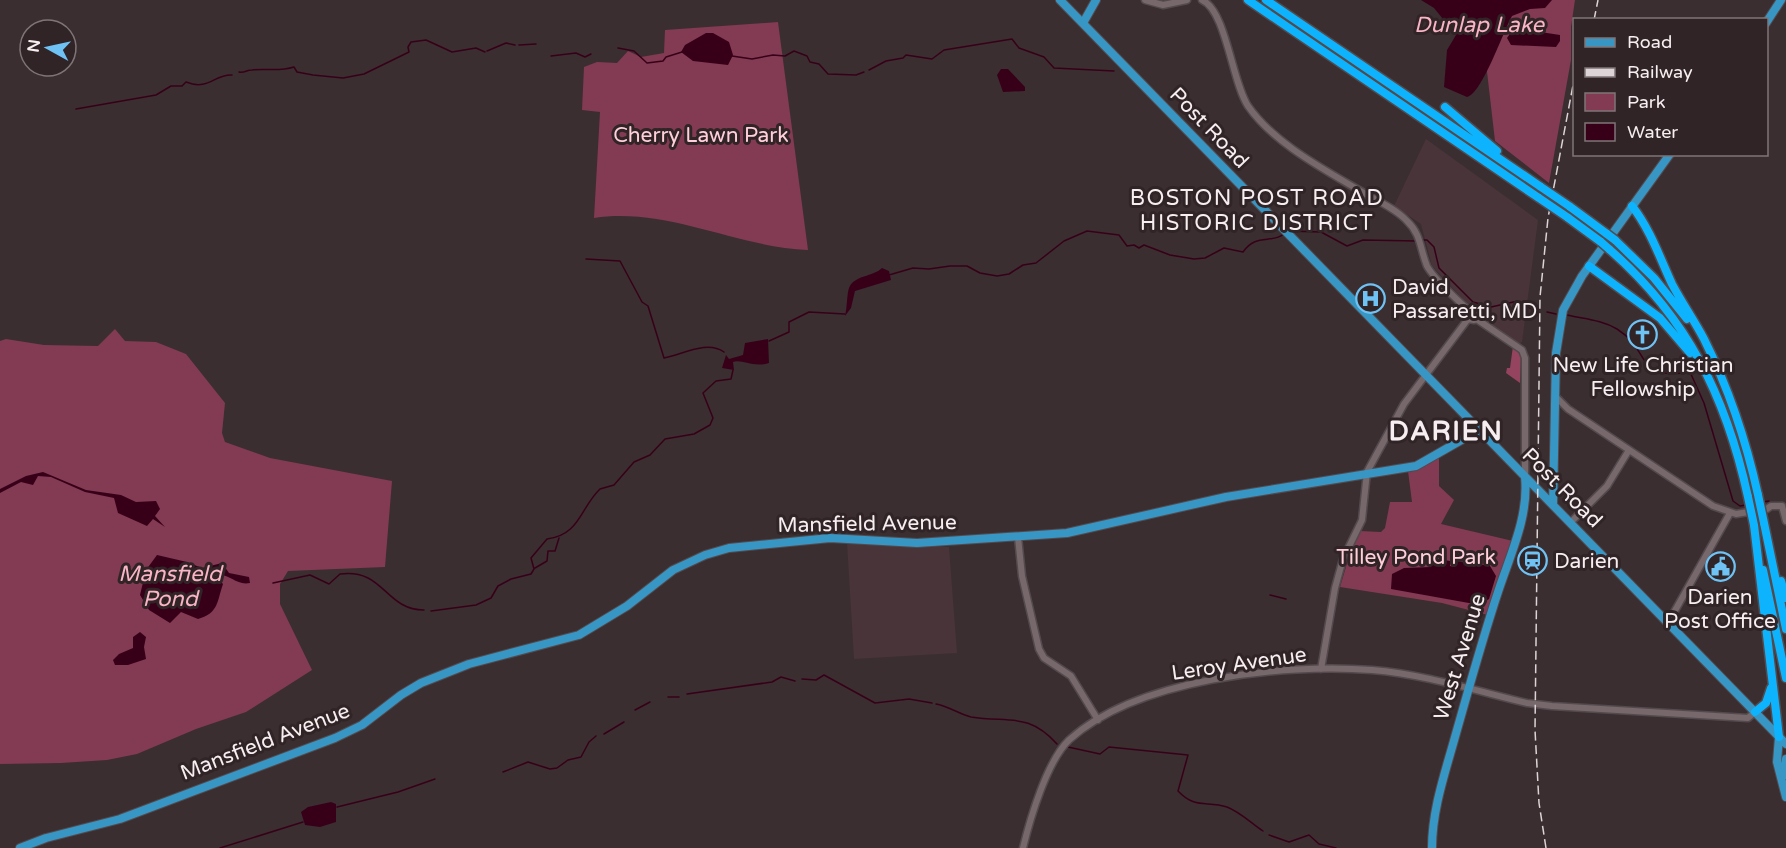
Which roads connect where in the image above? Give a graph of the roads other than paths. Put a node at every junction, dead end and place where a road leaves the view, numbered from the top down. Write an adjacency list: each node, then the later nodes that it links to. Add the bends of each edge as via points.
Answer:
1 (1060, 0): 10 (main road, Post Road)
2 (1096, 0): 10 (main road)
3 (1145, 0): 4 (street, via 1163,5)
4 (1187, 0)
5 (1202, 0): 16 (street, via 1216,15 1239,90 1258,118 1309,160 1406,219 1420,238 1431,272)
6 (1248, 0): 20 (highway, bridge, via 1601,242 1645,283 1672,316)
7 (1266, 0): 13 (highway)
8 (1780, 0): 9 (main road)
9 (1768, 21)
10 (1083, 23): 17 (main road, Post Road)
11 (1445, 107): 13 (highway)
12 (1669, 156): 14 (main road)
13 (1539, 185): 18 (highway, bridge, via 1615,240 1672,300)
14 (1632, 206): 15 (main road); 18 (highway)
15 (1589, 266): 19 (main road, via 1563,310 1557,341); 20 (highway, via 1674,331)
16 (1469, 315): 17 (street); 26 (street, via 1522,350 1525,358)
17 (1426, 375): 23 (main road, Post Road); 25 (street, via 1404,405)
18 (1724, 384): 31 (highway, bridge, via 1744,437)
19 (1555, 396): 21 (street); 22 (main road)
20 (1721, 402): 32 (highway, bridge)
21 (1568, 409): 22 (street); 24 (street)
22 (1554, 415): 27 (main road)
23 (1479, 430): 25 (main road, Mansfield Avenue, via 1416,466); 26 (main road, Post Road)
24 (1629, 450): 28 (street, via 1679,485); 30 (street, via 1607,486)
25 (1367, 472): 33 (main road, Mansfield Avenue, via 1227,496 1097,528); 38 (street, via 1362,520 1335,588)
26 (1525, 477): 27 (main road, Post Road); 40 (main road, West Avenue, via 1521,522)
27 (1553, 505): 30 (main road, Post Road)
28 (1730, 513): 29 (street, via 1782,506); 35 (street)
29 (1786, 521)
30 (1570, 523): 35 (main road, Post Road)
31 (1764, 523): 34 (highway); 36 (highway)
32 (1754, 525): 37 (highway); 39 (highway)
33 (1018, 537): 42 (street, via 1022,576 1039,649 1044,658 1071,676); 48 (main road, Mansfield Avenue, via 917,543 830,538 729,548 705,555 673,570 627,606 579,634 469,664 421,683 362,725 335,738 120,819)
34 (1786, 598)
35 (1668, 623): 41 (main road, Post Road)
36 (1786, 628)
37 (1771, 664): 41 (highway, via 1768,699); 43 (highway)
38 (1321, 669): 40 (street, Leroy Avenue, via 1373,670); 42 (street, Leroy Avenue, via 1270,672 1185,686 1146,695)
39 (1786, 678)
40 (1469, 690): 41 (street, Leroy Avenue, via 1527,703 1599,710 1748,718); 50 (main road, West Avenue, via 1436,811)
41 (1755, 712): 43 (main road, Post Road)
42 (1098, 720): 49 (street, Leroy Avenue, via 1062,749 1034,808)
43 (1779, 737): 44 (main road, Post Road); 47 (main road, via 1777,762)
44 (1786, 746): 46 (main road, via 1780,760)
45 (1786, 759): 46 (main road)
46 (1783, 773): 47 (main road)
47 (1786, 796)
48 (20, 848)
49 (1023, 848)
50 (1432, 848)

